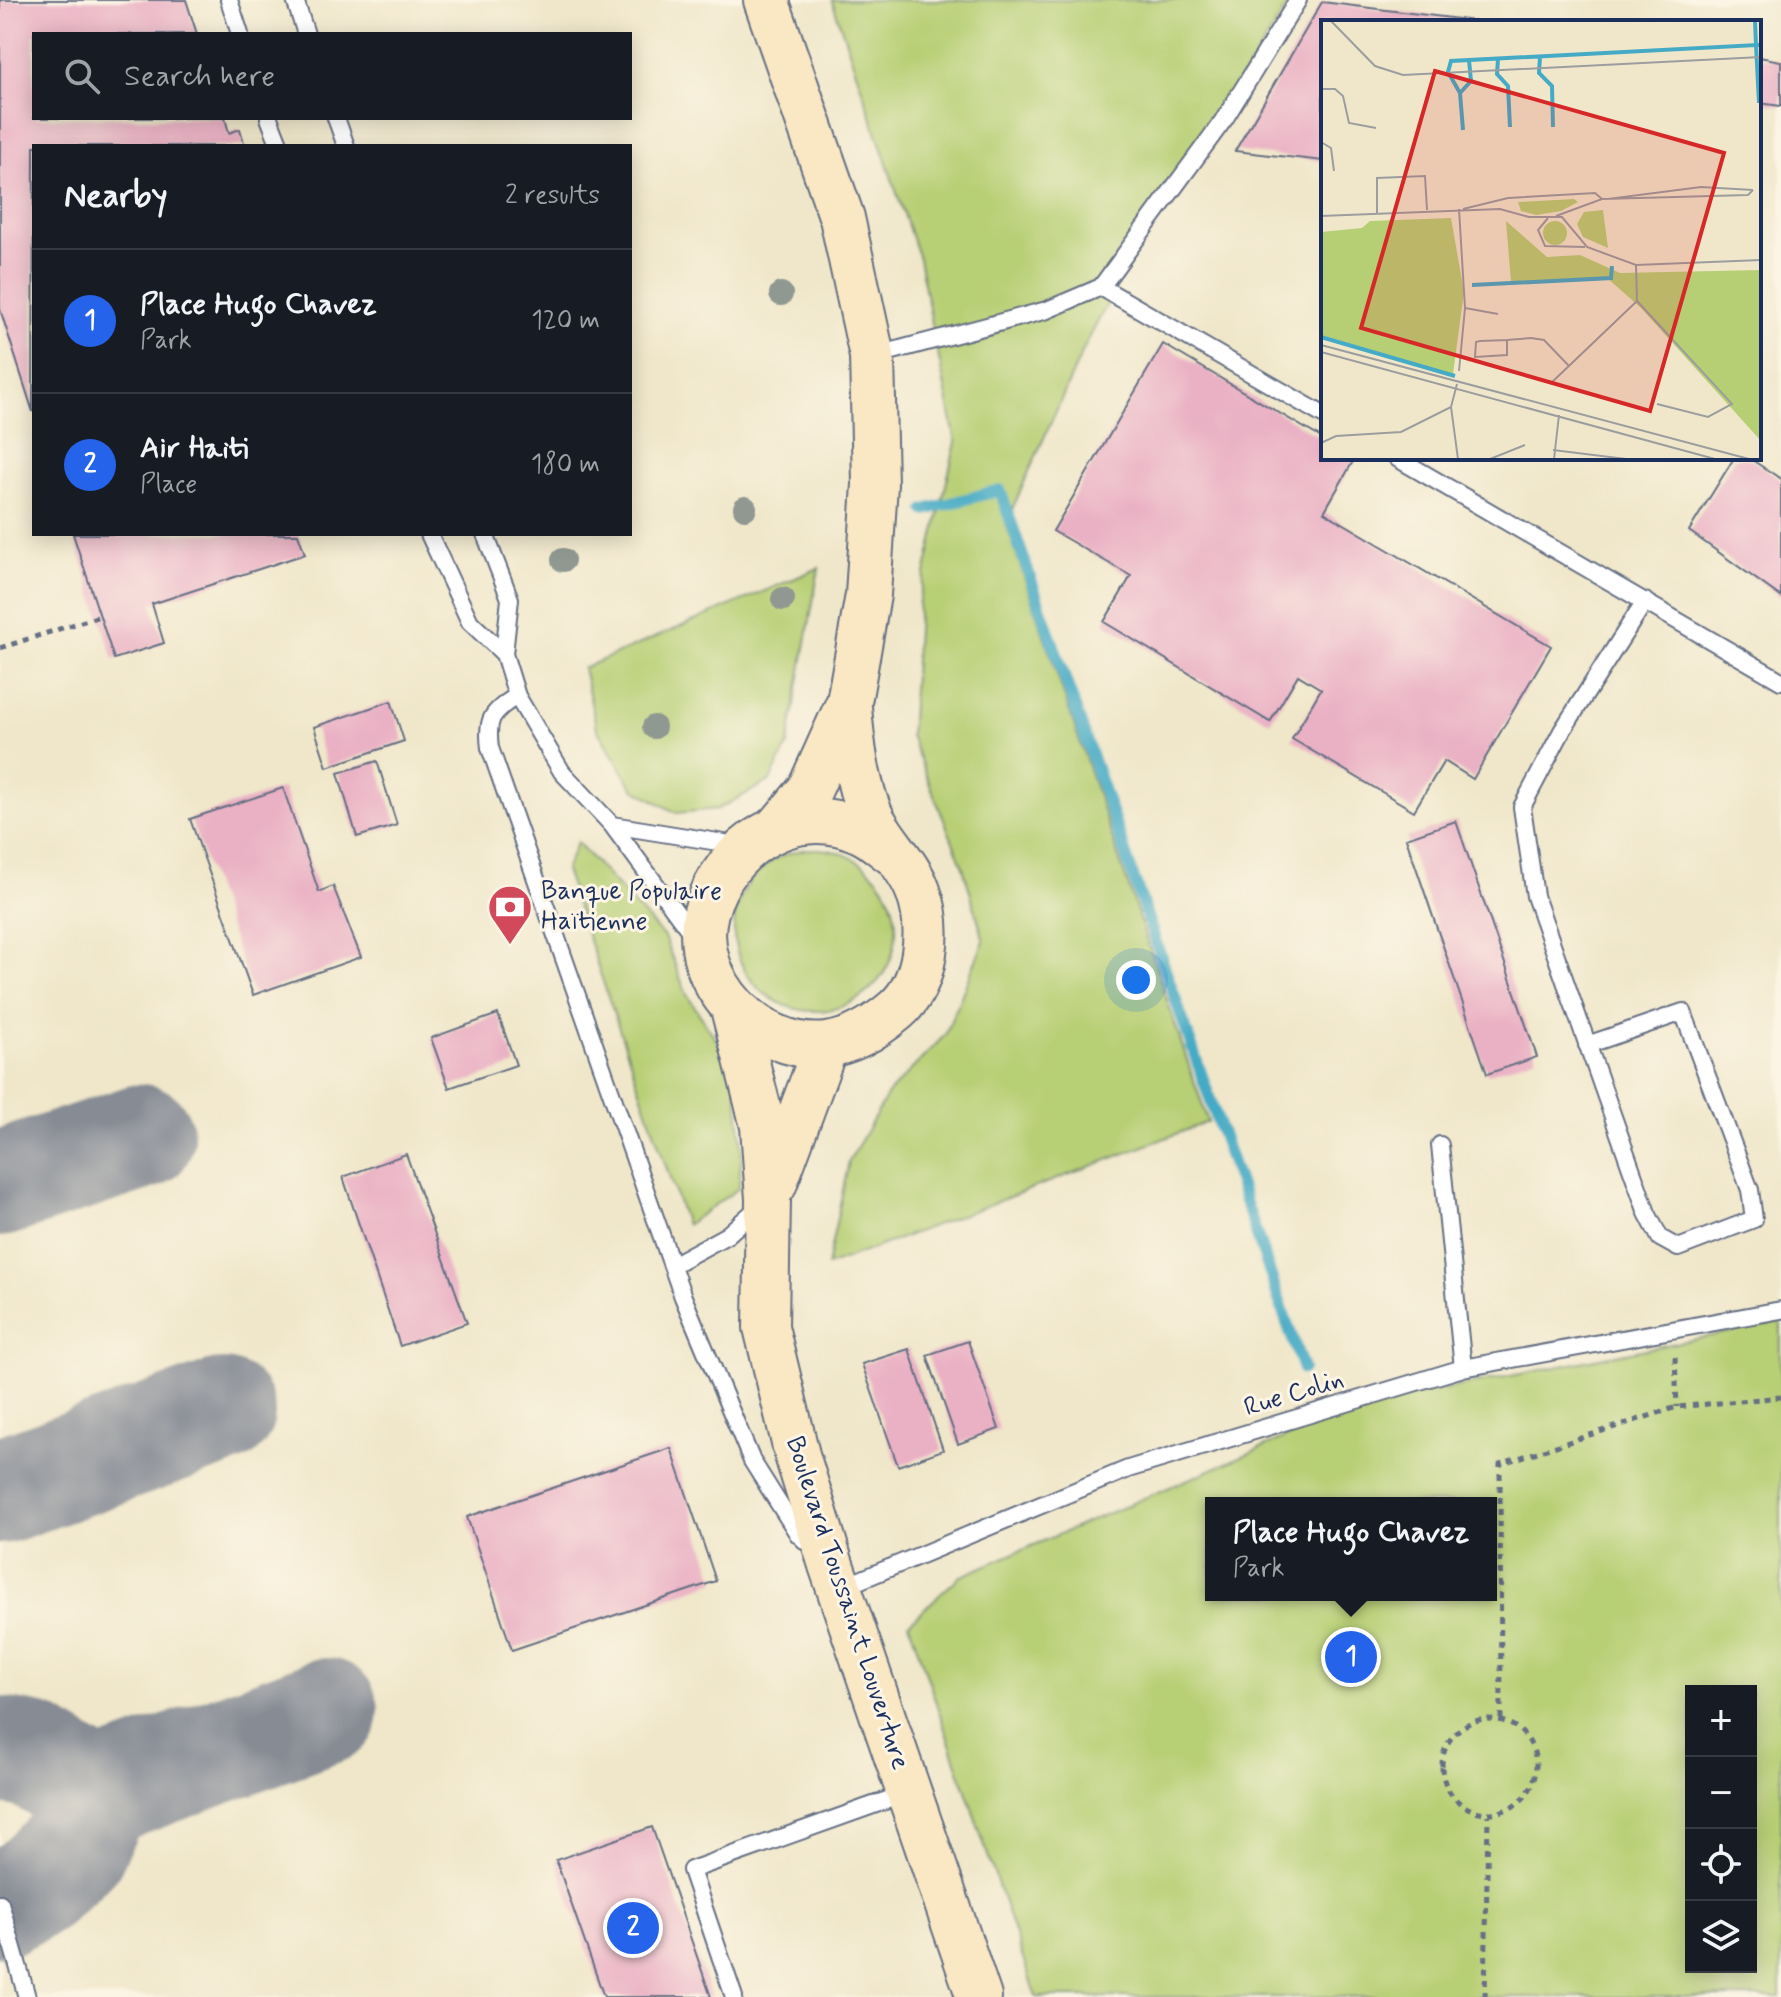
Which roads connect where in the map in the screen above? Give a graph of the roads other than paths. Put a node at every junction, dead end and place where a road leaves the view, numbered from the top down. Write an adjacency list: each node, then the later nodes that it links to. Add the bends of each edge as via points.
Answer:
1 (229, 0): 5 (lane)
2 (295, 0): 6 (lane)
3 (766, 0): 12 (main road, via 842,218)
4 (1298, 0): 11 (lane, via 1225,118)
5 (239, 32)
6 (305, 32)
7 (270, 120): 9 (lane)
8 (337, 120): 10 (lane)
9 (279, 144)
10 (345, 144)
11 (1101, 287): 12 (lane, via 1047,310); 13 (lane)
12 (872, 356): 21 (main road, via 875,484 868,595)
13 (1321, 414)
14 (1400, 460): 17 (lane)
15 (430, 536): 18 (lane, via 470,622)
16 (486, 536): 18 (lane, via 510,599)
17 (1645, 601): 19 (lane); 28 (lane, via 1562,731 1522,807 1535,896)
18 (504, 654): 20 (lane)
19 (1781, 681)
20 (517, 696): 22 (lane, via 562,772); 31 (lane, via 491,715 490,748)
21 (849, 702): 23 (main road, via 809,791); 24 (main road, via 854,764 871,816)
22 (612, 825): 23 (lane); 25 (lane)
23 (762, 836): 24 (main road, via 820,821 861,831); 25 (main road, via 719,877 705,915)
24 (896, 855): 27 (main road, via 918,890 927,931 920,972 899,1007 866,1033)
25 (707, 957): 26 (main road, via 716,984)
26 (733, 1008): 27 (main road, via 759,1030 792,1043); 30 (main road, Boulevard Toussaint Louverture, via 763,1126)
27 (826, 1045): 30 (main road, Boulevard Toussaint Louverture)
28 (1587, 1045): 28 (lane, via 1683,1012 1750,1190 1754,1219 1678,1248 1660,1238)
29 (1440, 1145): 33 (lane)
30 (768, 1199): 31 (lane, via 727,1235); 34 (main road, Boulevard Toussaint Louverture, via 766,1327 797,1455)
31 (672, 1265): 34 (lane, via 752,1461 798,1534)
32 (1781, 1310): 33 (lane, Rue Colin)
33 (1463, 1368): 34 (lane, Rue Colin, via 1128,1469)
34 (835, 1577): 35 (main road, Boulevard Toussaint Louverture)
35 (908, 1792): 38 (lane, via 691,1870); 39 (main road, Boulevard Toussaint Louverture)
36 (0, 1903): 37 (lane)
37 (27, 1997)
38 (734, 1997)
39 (979, 1997)

